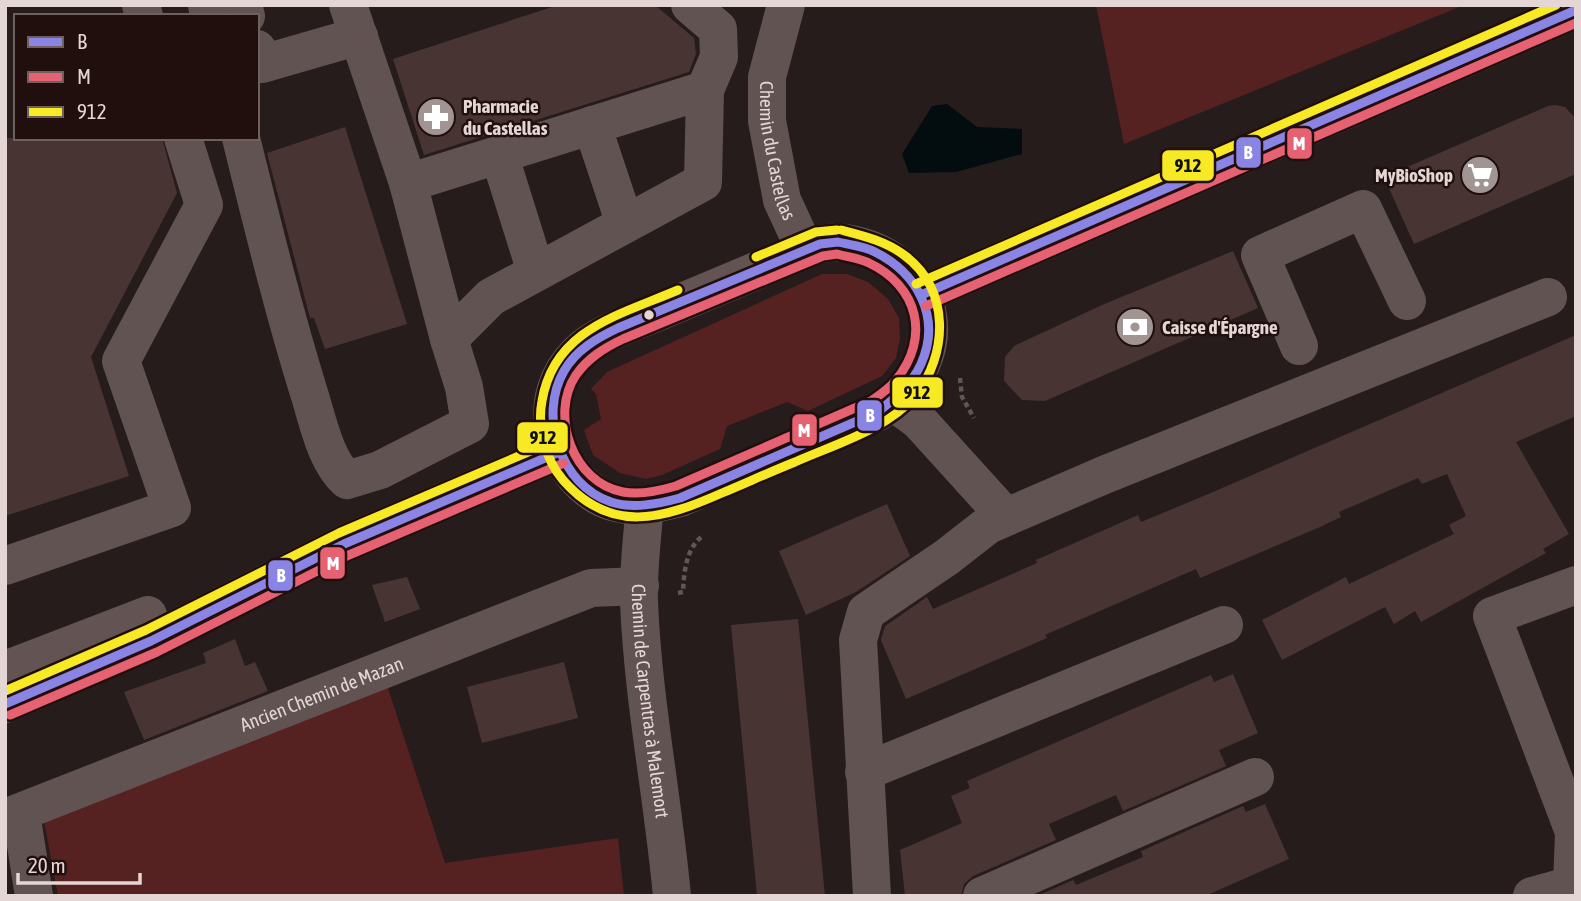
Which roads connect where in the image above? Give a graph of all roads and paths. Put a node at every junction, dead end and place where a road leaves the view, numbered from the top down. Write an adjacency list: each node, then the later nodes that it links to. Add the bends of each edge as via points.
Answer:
1 (690, 5): 6 (street, via 718,29 719,57)
2 (786, 5): 13 (street, Chemin du Castellas, via 767,76 767,121 782,200)
3 (1576, 10): 15 (main road)
4 (358, 15): 5 (street, via 262,64); 11 (street)
5 (259, 55)
6 (705, 90): 7 (street); 12 (street, via 703,182)
7 (592, 125): 10 (street); 12 (street)
8 (184, 140): 26 (street, via 204,205 121,361 172,508)
9 (242, 140): 18 (street, via 295,349 324,439 337,471 347,480 380,470 470,424)
10 (499, 154): 11 (street); 14 (street)
11 (408, 183): 18 (street)
12 (625, 224): 14 (street)
13 (805, 250): 15 (main road, via 838,242 877,251 908,274); 21 (main road, via 604,336 577,354 566,368 552,404 553,437)
14 (536, 272): 18 (street, via 491,297)
15 (921, 295): 20 (main road, via 928,312 923,361)
16 (1548, 297): 23 (street)
17 (1407, 301): 19 (street, via 1363,209 1260,255)
18 (449, 339)
19 (1298, 346)
20 (893, 402): 22 (main road, via 680,498); 23 (street, via 919,421)
21 (559, 452): 22 (main road, via 587,488 603,498); 25 (main road)
22 (645, 506): 28 (street, Chemin de Carpentras à Malemort)
23 (1006, 517): 32 (street, via 866,612 858,640)
24 (711, 531): 28 (path, via 699,538 685,565 683,592)
25 (344, 544): 30 (main road); 31 (main road, via 151,640)
26 (5, 566)
27 (1576, 585): 35 (street, via 1492,616 1574,832)
28 (640, 593): 34 (street, Ancien Chemin de Mazan, via 590,589); 37 (street, Chemin de Carpentras à Malemort)
29 (1224, 625): 32 (street)
30 (5, 670)
31 (5, 704)
32 (864, 772): 38 (street)
33 (1255, 777): 39 (street)
34 (13, 815): 36 (street)
35 (1574, 888): 40 (street)
36 (34, 896)
37 (672, 896)
38 (872, 896)
39 (982, 896)
40 (1532, 896)

